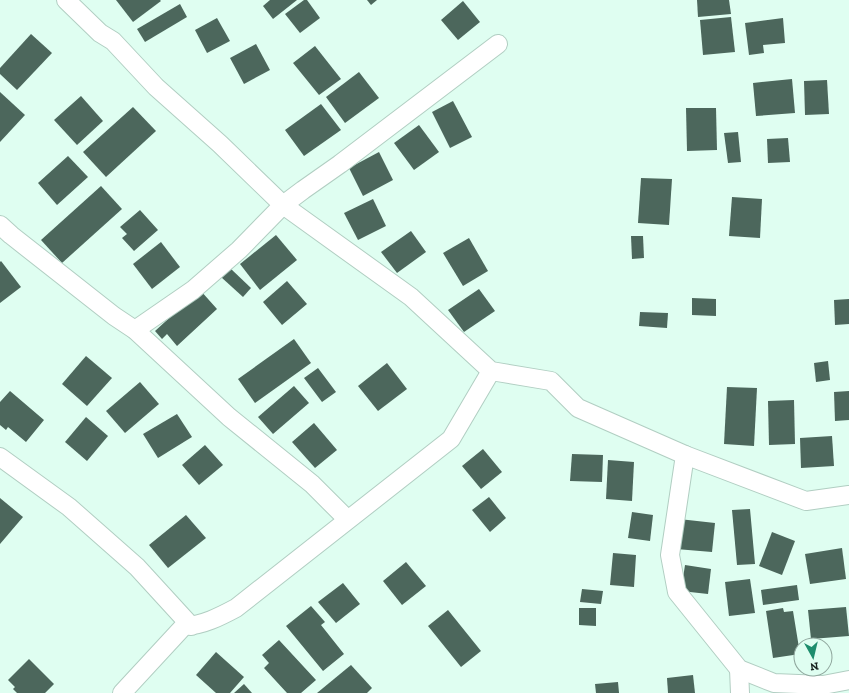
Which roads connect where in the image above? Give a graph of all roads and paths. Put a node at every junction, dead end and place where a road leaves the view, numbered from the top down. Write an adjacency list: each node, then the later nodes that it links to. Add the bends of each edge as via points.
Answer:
1 (66, 0): 3 (street, via 100,33 113,41 140,72)
2 (498, 44): 3 (street)
3 (283, 205): 5 (street, via 239,250 193,290); 6 (street, via 410,297)
4 (0, 225): 5 (street, via 114,316)
5 (136, 330): 10 (street, via 230,418 312,484)
6 (491, 371): 7 (street, via 551,381 578,408); 10 (street, via 451,438)
7 (685, 455): 9 (street, via 806,501); 12 (street, via 670,555 677,592)
8 (0, 456): 11 (street, via 68,507 137,567)
9 (849, 495)
10 (347, 519): 11 (street, via 236,608)
11 (191, 626): 14 (street, via 184,626)
12 (738, 669): 13 (street, via 774,683 823,685); 15 (street)
13 (849, 680)
14 (122, 693)
15 (740, 693)

